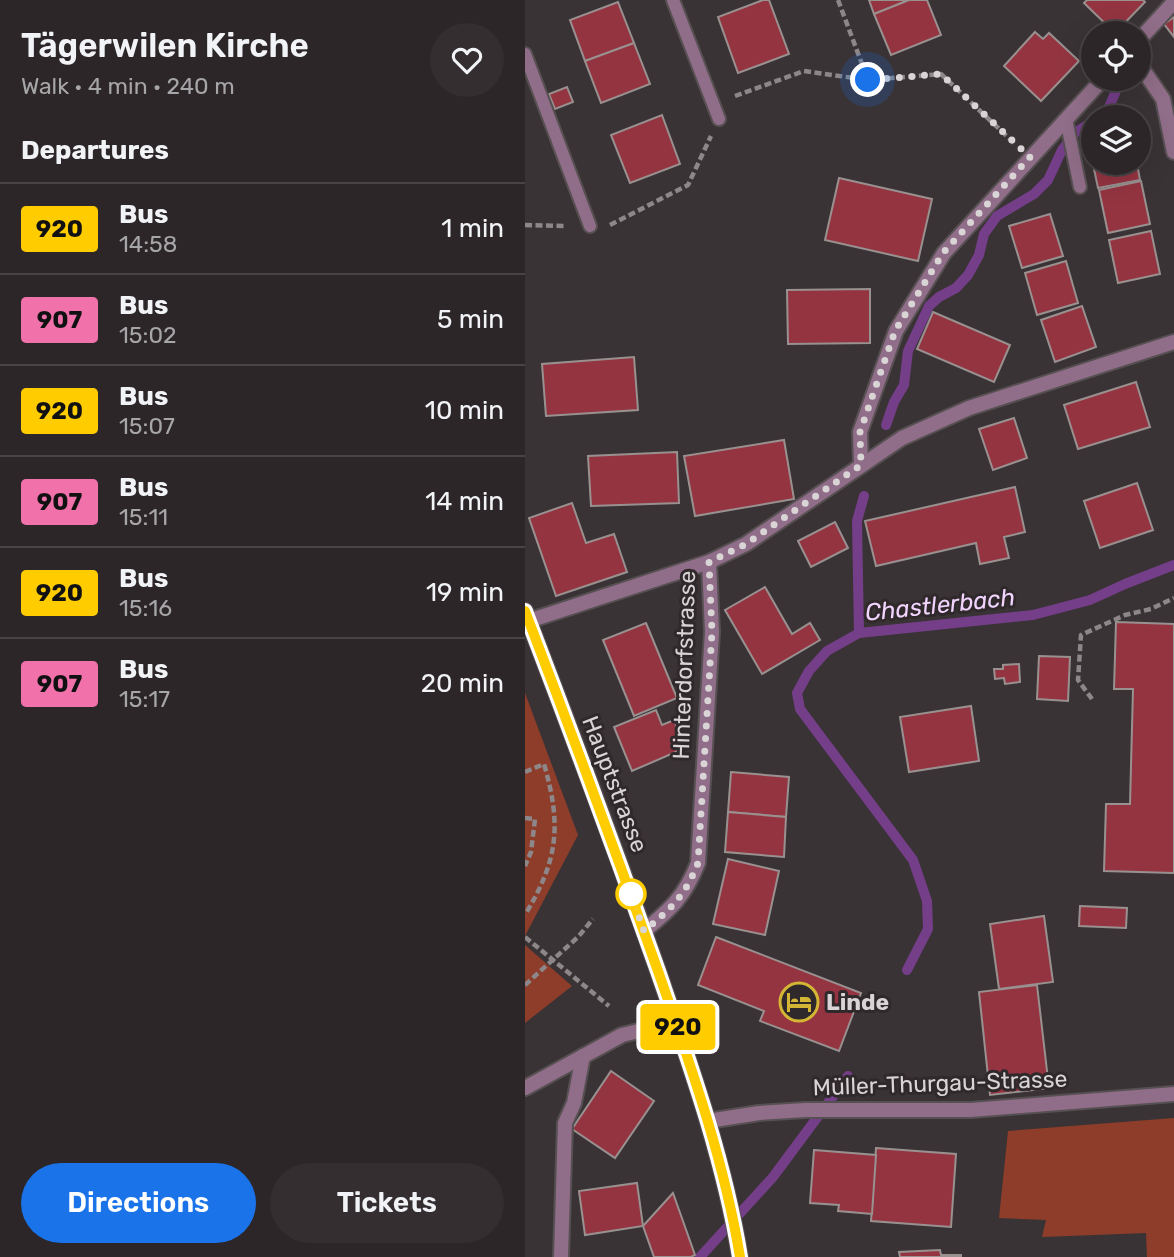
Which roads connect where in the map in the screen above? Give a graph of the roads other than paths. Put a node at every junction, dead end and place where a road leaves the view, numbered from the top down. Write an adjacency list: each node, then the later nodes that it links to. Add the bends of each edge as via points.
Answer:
1 (673, 0): 7 (lane)
2 (1174, 2): 3 (street)
3 (1151, 27)
4 (525, 54): 11 (lane)
5 (1151, 82): 9 (street, via 1163,99)
6 (1093, 91): 8 (street)
7 (719, 119)
8 (1067, 124): 10 (lane); 13 (street, via 1030,157 943,253 895,331 860,432)
9 (1174, 152)
10 (1080, 187)
11 (590, 226)
12 (1174, 342): 13 (street, Hinterdorfstrasse, via 969,408 902,438)
13 (861, 465): 14 (street, Hinterdorfstrasse, via 746,544)
14 (709, 562): 15 (street); 16 (street, Hinterdorfstrasse, via 712,632 698,863 676,904)
15 (526, 618): 16 (street, Hauptstrasse)
16 (644, 931): 17 (street, Hauptstrasse)
17 (676, 1022): 18 (street, via 622,1035); 21 (street, Hauptstrasse)
18 (583, 1056): 19 (street); 23 (street, via 565,1123)
19 (525, 1088)
20 (1174, 1094): 21 (street, Müller-Thurgau-Strasse, via 971,1110 805,1110)
21 (708, 1121): 22 (street, Hauptstrasse)
22 (739, 1251)
23 (561, 1257)

